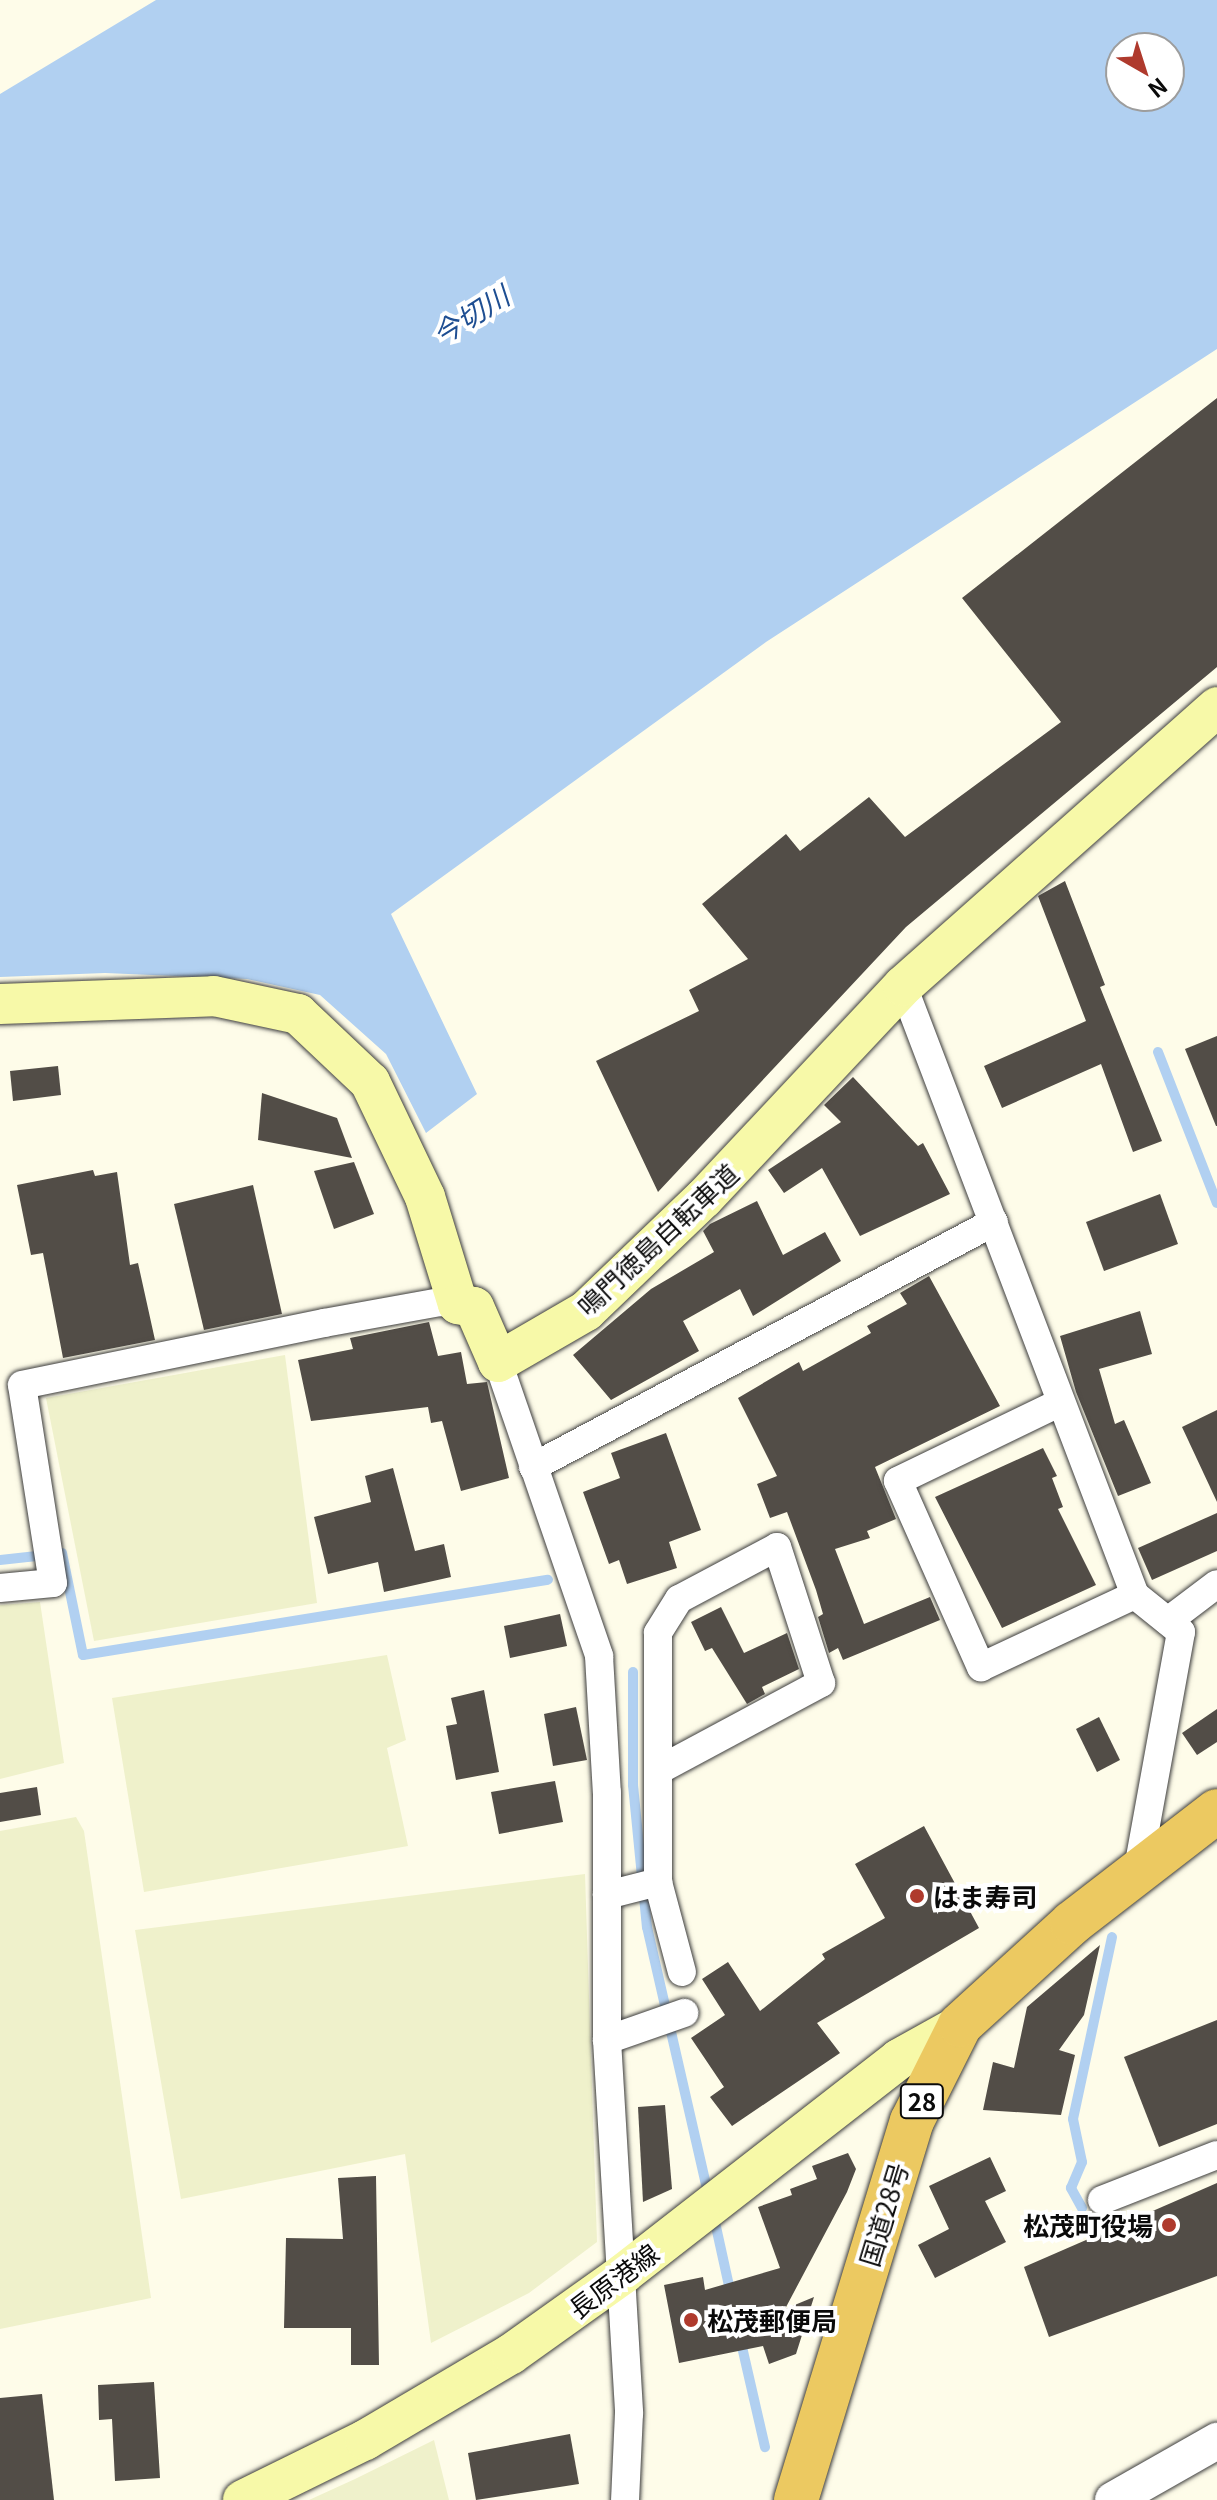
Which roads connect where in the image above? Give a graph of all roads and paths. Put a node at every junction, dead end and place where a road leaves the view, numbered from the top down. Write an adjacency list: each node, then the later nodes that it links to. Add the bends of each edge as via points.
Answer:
1 (1217, 707): 2 (main road, 鳴門徳島自転車道)
2 (903, 986): 4 (street); 6 (main road, 鳴門徳島自転車道, via 704,1198 586,1311)
3 (0, 1004): 5 (main road, via 214,996 298,1014 370,1082 425,1197)
4 (994, 1222): 7 (street); 8 (street)
5 (458, 1304): 6 (main road, via 474,1307); 10 (street, via 440,1302 324,1323 22,1385 53,1583)
6 (498, 1362): 8 (street)
7 (1059, 1403): 11 (street); 11 (street, via 898,1481 981,1667)
8 (533, 1467): 17 (street, via 599,1656)
9 (1217, 1584): 12 (street)
10 (0, 1588)
11 (1135, 1595): 12 (street)
12 (1168, 1621): 15 (street, via 1181,1632)
13 (659, 1770): 13 (street, via 658,1633 679,1599 777,1547 821,1683); 16 (street)
14 (1217, 1811): 15 (highway, 国道28号 / 28)
15 (1137, 1874): 20 (highway, 国道28号 / 28, via 1072,1923)
16 (658, 1882): 17 (street); 18 (street)
17 (607, 1895): 21 (street)
18 (682, 1972)
19 (684, 2013): 21 (street)
20 (960, 2025): 24 (main road, 長原港線, via 899,2059); 28 (highway, 国道28号 / 28, via 912,2121)
21 (607, 2040): 24 (street)
22 (1217, 2155): 23 (street)
23 (1102, 2200)
24 (623, 2274): 26 (main road, 長原港線, via 511,2354 365,2440); 27 (street, via 629,2413)
25 (1217, 2441): 29 (street)
26 (243, 2500)
27 (625, 2500)
28 (796, 2500)
29 (1113, 2500)

